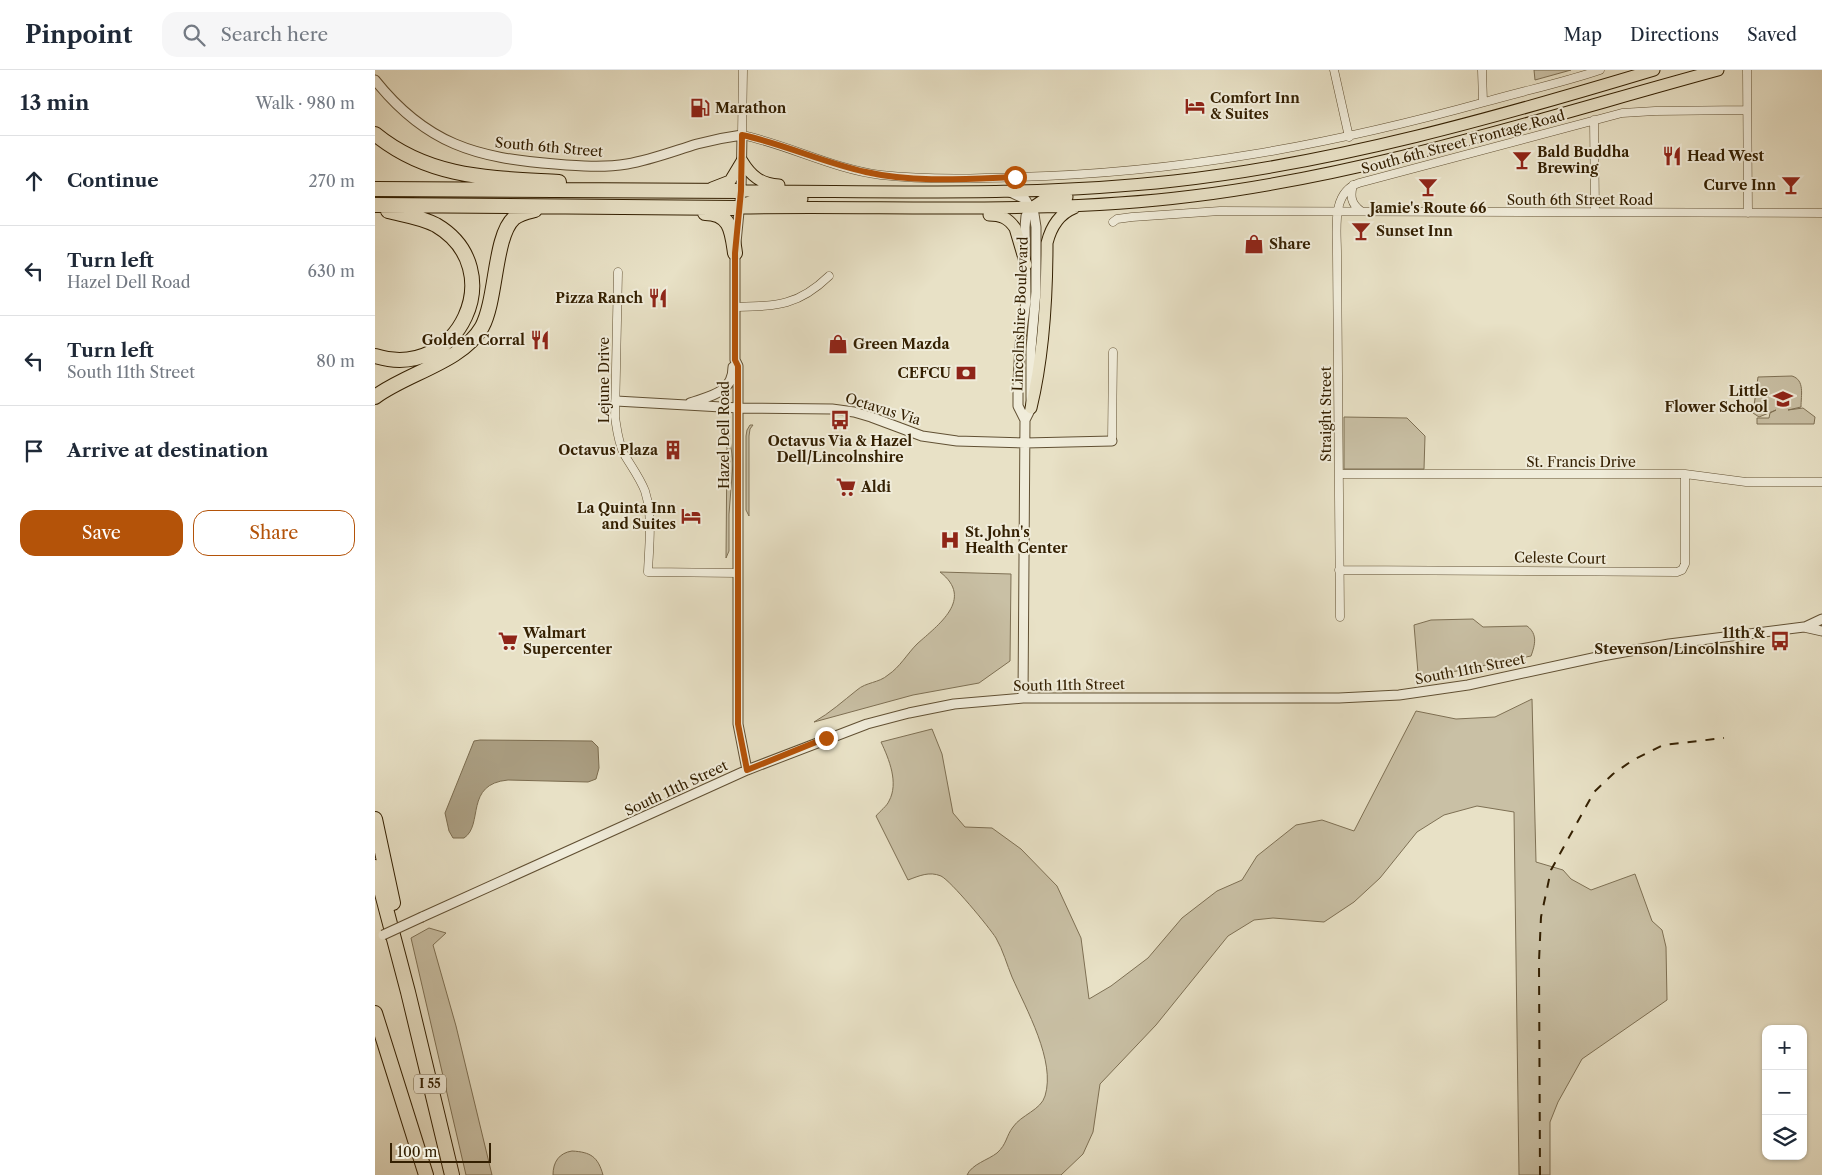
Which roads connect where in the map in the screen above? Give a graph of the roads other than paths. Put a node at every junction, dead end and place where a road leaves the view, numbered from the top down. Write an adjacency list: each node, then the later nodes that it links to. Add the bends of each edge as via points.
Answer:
1 (743, 70): 13 (street, Hazel Dell Road)
2 (1335, 70): 14 (street)
3 (1482, 70): 9 (street)
4 (1598, 70): 9 (street)
5 (1655, 70): 16 (main road, via 1424,134)
6 (1718, 70): 25 (main road, via 1449,145 1347,169 1193,196)
7 (1747, 70): 10 (street)
8 (375, 80): 13 (street, South 6th Street, via 400,108 423,127 476,152 504,159 586,166 619,165 647,160 710,140)
9 (1483, 102): 14 (street)
10 (1747, 110): 11 (street, South 6th Street Frontage Road, via 1637,112); 34 (street)
11 (1594, 120): 17 (street, South 6th Street Frontage Road); 33 (street)
12 (375, 134): 19 (highway, via 417,161 459,174)
13 (742, 135): 14 (street, via 848,168 901,177 946,178 1040,177 1150,169 1253,156); 15 (street, Hazel Dell Road)
14 (1349, 137)
15 (742, 161): 20 (main road, via 730,181); 21 (street, Hazel Dell Road); 22 (main road, via 755,178 765,184 821,186)
16 (1237, 173): 23 (main road, via 1145,184); 29 (main road, via 1193,186 1054,198)
17 (1353, 185): 31 (street, South 6th Street Frontage Road, via 1344,193); 32 (street, via 1351,199 1355,207)
18 (375, 189): 19 (highway)
19 (632, 190): 20 (highway)
20 (703, 191): 21 (highway)
21 (741, 191): 22 (main road); 27 (highway, via 730,198 655,202); 28 (street, Hazel Dell Road)
22 (848, 192): 23 (main road); 28 (main road, via 820,198 758,200)
23 (1010, 192): 29 (street, via 1025,199)
24 (555, 206): 26 (highway); 27 (highway); 45 (highway, via 524,212 508,227 488,312 473,339 455,353)
25 (1086, 206): 29 (main road); 49 (main road, via 1065,212 1049,235 1046,310)
26 (375, 207): 43 (highway, via 429,222 447,233 465,257 472,286 465,319 441,347 409,360)
27 (640, 207): 28 (highway); 37 (highway, via 654,213 709,213 723,217 732,233)
28 (738, 208): 30 (main road); 37 (street, Hazel Dell Road)
29 (1032, 208): 30 (main road); 38 (street, Lincolnshire Boulevard, via 1026,216); 49 (street, Lincolnshire Boulevard, via 1036,227 1036,292 1031,349)
30 (860, 209): 38 (main road, via 886,214 997,215 1015,228)
31 (1338, 211): 32 (street, South 6th Street Road); 36 (street, via 1187,212); 53 (street, Straight Street)
32 (1363, 211): 33 (street, South 6th Street Road)
33 (1595, 212): 34 (street, South 6th Street Road)
34 (1748, 213): 35 (street, South 6th Street Road)
35 (1822, 213)
36 (1113, 222)
37 (735, 253): 41 (street, Hazel Dell Road)
38 (1026, 265): 50 (street, Lincolnshire Boulevard, via 1026,302 1018,382 1018,406)
39 (618, 272): 46 (street, Lejune Drive)
40 (829, 276): 41 (street, via 814,290 790,302)
41 (735, 307): 44 (street, Hazel Dell Road)
42 (1113, 352): 51 (street)
43 (375, 356)
44 (735, 360): 47 (street, via 733,376 725,388); 48 (street, Hazel Dell Road)
45 (375, 397)
46 (616, 402): 47 (street, Octavus Via); 57 (street, Lejune Drive, via 618,439 647,500 648,572)
47 (687, 404): 48 (street, Octavus Via)
48 (739, 408): 52 (street, Octavus Via, via 832,409 862,414 935,439); 57 (street, Hazel Dell Road)
49 (1031, 408): 50 (street, Lincolnshire Boulevard)
50 (1025, 420): 52 (street, Lincolnshire Boulevard)
51 (1112, 441): 52 (street, Octavus Via)
52 (1025, 443): 62 (street, Lincolnshire Boulevard)
53 (1339, 474): 54 (street, St. Francis Drive); 56 (street, Straight Street)
54 (1685, 474): 55 (street, St. Francis Drive, via 1746,482); 56 (street, Celeste Court, via 1685,564 1683,570 1677,572)
55 (1822, 482)
56 (1339, 570): 58 (street, Straight Street)
57 (738, 573): 63 (street, Hazel Dell Road, via 738,724)
58 (1340, 617)
59 (1822, 619): 60 (street, South 11th Street)
60 (1804, 628): 61 (street, South 11th Street); 62 (street, South 11th Street, via 1669,644 1399,696)
61 (1822, 631)
62 (1023, 698): 63 (street, South 11th Street, via 954,704 867,724)
63 (747, 770): 66 (street, South 11th Street, bridge)
64 (375, 819): 67 (highway, via 404,951)
65 (375, 867): 67 (highway, I 55)
66 (375, 938)
67 (408, 992): 72 (highway, I 55)
68 (375, 1013): 70 (highway)
69 (375, 1028): 70 (highway, I 55)
70 (397, 1085): 71 (highway, I 55)
71 (426, 1175)
72 (452, 1175)

